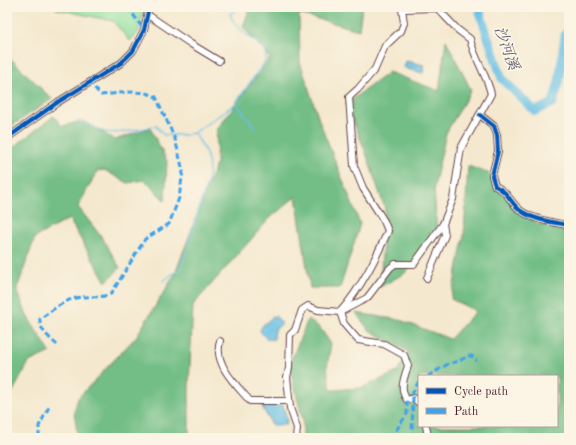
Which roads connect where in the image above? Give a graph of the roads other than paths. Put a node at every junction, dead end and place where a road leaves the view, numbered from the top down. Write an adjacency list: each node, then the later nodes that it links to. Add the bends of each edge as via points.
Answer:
1 (149, 7): 3 (street)
2 (401, 8): 5 (street, via 437,8 470,39 473,52 492,94); 10 (street, via 404,23 401,31 384,46 375,69 349,97 354,166 363,188 388,231 361,284)
3 (148, 15): 4 (street); 6 (street, via 144,30 132,51 121,63 58,102)
4 (219, 61)
5 (480, 114): 7 (street, via 461,148 453,199); 8 (street, via 494,126 497,135 498,151 492,176 495,186 504,190 520,210 532,216)
6 (7, 138)
7 (443, 224): 9 (street, via 445,235); 10 (street, via 414,264 395,264 368,298)
8 (569, 225)
9 (427, 278)
10 (340, 312): 12 (street, via 318,310 308,306 302,310 295,330 290,335 287,377); 13 (street, via 344,324 358,340 384,344 404,355 408,366 402,394 407,400 413,398)
11 (220, 341): 12 (street, via 220,360 232,380 250,401)
12 (290, 401): 16 (street, via 297,428)
13 (418, 402)
14 (426, 427): 15 (street)
15 (428, 436)
16 (296, 438)

